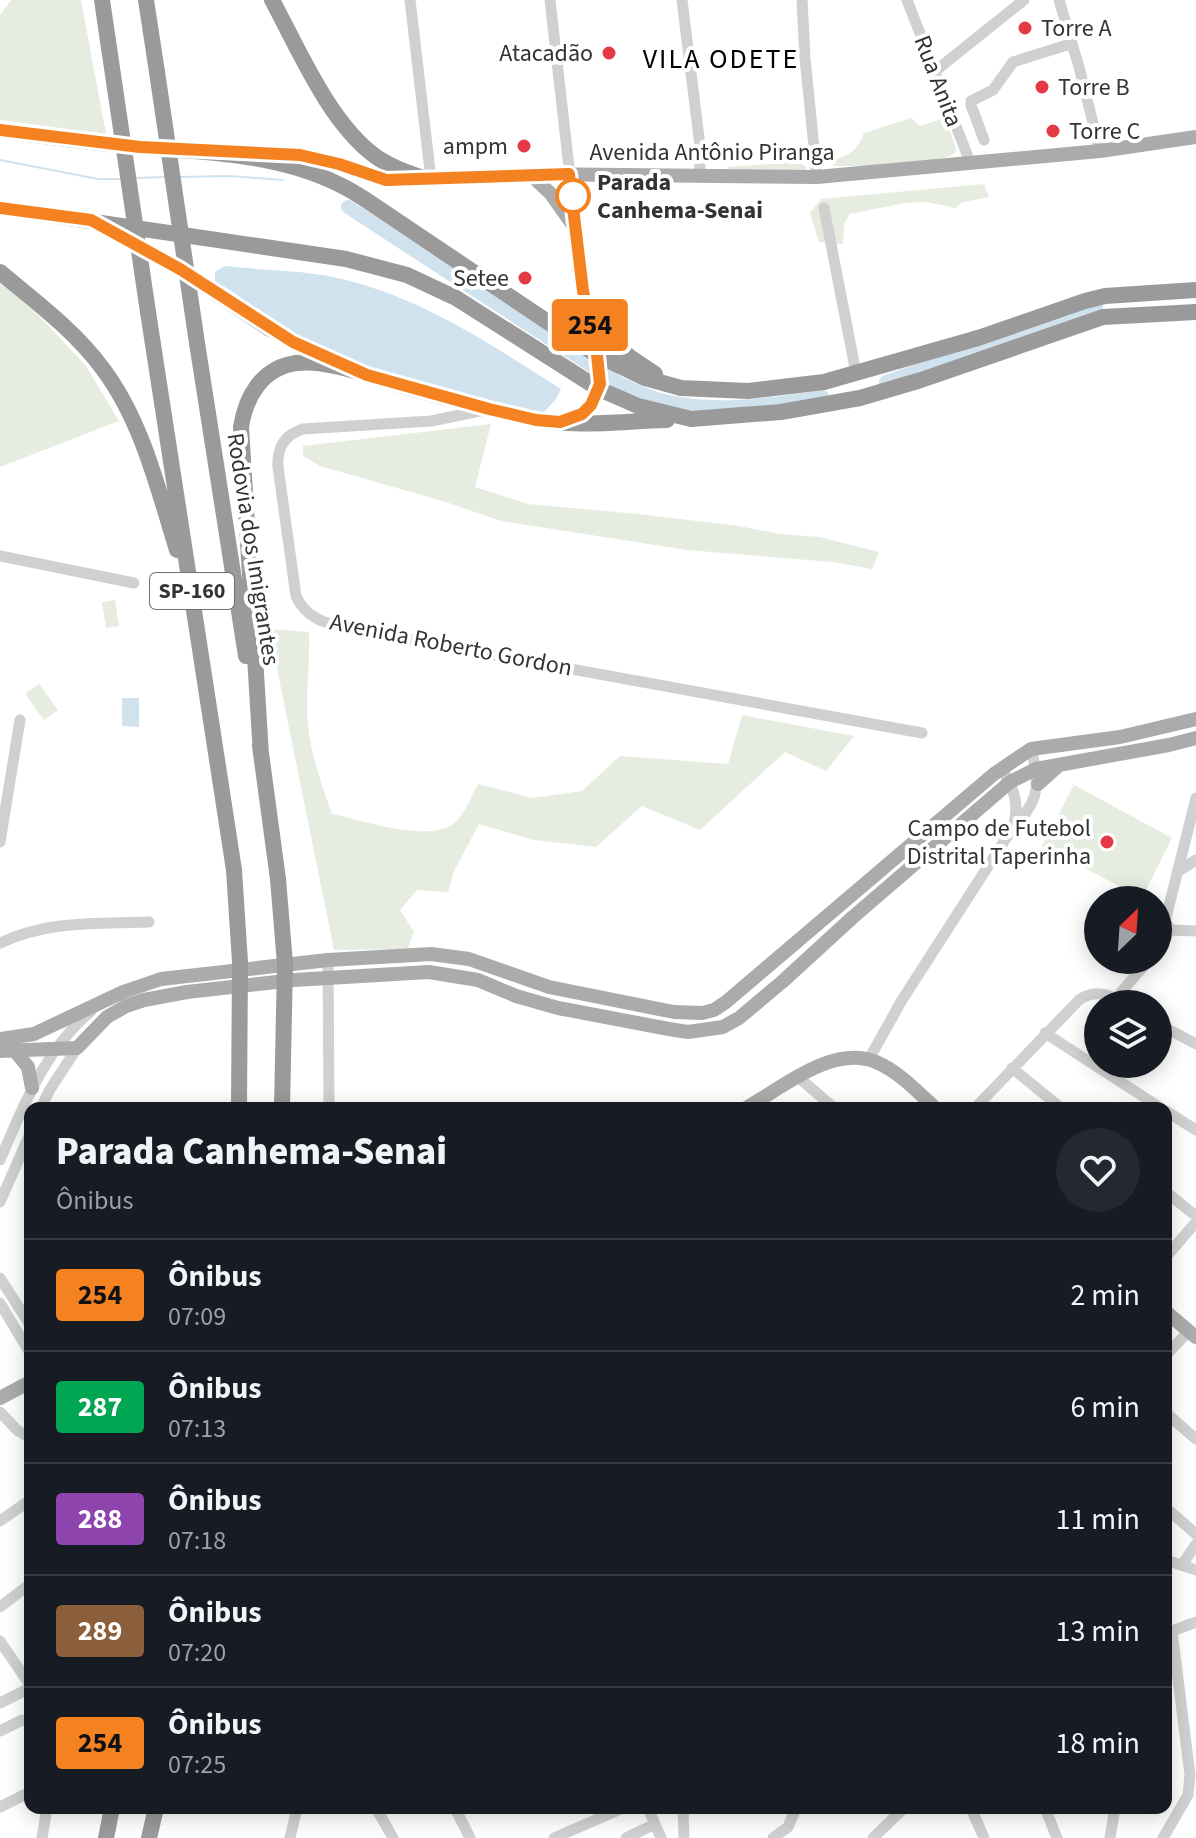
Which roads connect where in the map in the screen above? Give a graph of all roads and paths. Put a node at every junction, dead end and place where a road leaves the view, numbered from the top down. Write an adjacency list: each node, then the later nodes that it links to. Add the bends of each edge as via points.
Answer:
1 (102, 0): 44 (highway, SP-160, bridge)
2 (146, 0): 50 (highway, Rodovia dos Imigrantes / SP-160, bridge)
3 (272, 0): 23 (highway, via 344,126 377,157)
4 (410, 0): 23 (street)
5 (550, 0): 20 (street)
6 (682, 0): 21 (street, via 701,154)
7 (802, 0): 22 (street)
8 (907, 0): 12 (street, Rua Anita)
9 (1024, 0): 12 (street)
10 (1059, 0): 11 (street)
11 (1070, 44): 15 (street, via 1013,62 993,90 971,101); 16 (street)
12 (934, 72): 18 (street, Rua Anita)
13 (0, 130): 17 (highway)
14 (1196, 137): 16 (main road, Avenida Antônio Piranga)
15 (984, 140)
16 (1100, 151): 18 (main road, Avenida Antônio Piranga)
17 (230, 153): 23 (main road, Avenida Antônio Piranga, via 300,155 386,180); 32 (highway, via 295,167 354,192)
18 (970, 162): 22 (main road, Avenida Antônio Piranga)
19 (530, 174): 20 (main road, Avenida Antônio Piranga); 23 (main road, Avenida Antônio Piranga); 27 (main road)
20 (569, 174): 21 (main road, Avenida Antônio Piranga); 27 (street)
21 (699, 175): 22 (main road, Avenida Antônio Piranga)
22 (817, 177)
23 (428, 179)
24 (0, 208): 26 (highway)
25 (824, 208): 33 (street)
26 (91, 220): 34 (highway, via 180,269 293,342); 35 (highway, via 346,259 407,275 456,298)
27 (575, 228): 31 (street)
28 (0, 272): 44 (highway, via 68,330 117,390 136,428)
29 (1196, 290): 33 (highway, via 1105,296)
30 (1196, 312): 39 (highway, via 1103,317 860,398 781,412)
31 (590, 323): 32 (street); 36 (highway, via 631,358)
32 (597, 357): 35 (street); 36 (highway)
33 (856, 373): 36 (highway, via 785,388)
34 (367, 375): 37 (highway); 50 (highway, via 308,363 283,367 257,385 243,410)
35 (600, 386): 39 (highway, via 638,406); 41 (street, via 582,414)
36 (681, 388)
37 (432, 394): 38 (highway); 40 (street)
38 (489, 409): 40 (street, Avenida Roberto Gordon); 41 (highway)
39 (691, 419): 41 (highway)
40 (431, 421): 47 (street, Avenida Roberto Gordon, via 303,429 285,439 278,467 292,576 299,604 313,618)
41 (560, 422)
42 (1, 561): 43 (street)
43 (134, 583)
44 (194, 605): 87 (highway, SP-160, bridge, via 234,870 240,962)
45 (1196, 719): 49 (main road, via 1120,737)
46 (20, 720): 56 (street)
47 (922, 733)
48 (1196, 738): 52 (main road, via 1060,765)
49 (1031, 749): 51 (main road); 52 (street)
50 (261, 755): 88 (highway, Rodovia dos Imigrantes / SP-160, bridge, via 285,964)
51 (1001, 768): 53 (street); 61 (main road)
52 (1037, 782): 53 (main road); 53 (street, via 1025,796); 55 (street, via 1028,813)
53 (1012, 789): 55 (street, via 1018,811); 69 (main road, via 842,926)
54 (1196, 798): 58 (street)
55 (1012, 829): 81 (street)
56 (0, 842)
57 (1196, 860): 58 (street)
58 (1177, 872): 59 (street)
59 (1172, 893)
60 (149, 922): 64 (street, via 52,926)
61 (813, 929): 69 (main road, via 813,942 792,962); 71 (main road, via 726,1002 702,1013)
62 (1172, 930): 63 (street)
63 (1196, 931)
64 (0, 940)
65 (328, 960): 66 (main road, via 431,954); 68 (street); 73 (main road, via 161,979)
66 (482, 963): 67 (main road, via 479,976); 71 (main road)
67 (429, 972): 68 (main road); 70 (main road)
68 (329, 977): 79 (main road, via 144,1000 107,1017); 89 (street)
69 (782, 982): 70 (main road, via 731,1023 688,1032 558,1008)
70 (493, 987): 71 (main road, via 498,975 527,987)
71 (549, 987)
72 (1084, 996): 75 (street)
73 (97, 1005): 76 (main road, via 34,1034); 78 (street)
74 (1172, 1031): 77 (street)
75 (1045, 1033): 82 (street); 95 (street)
76 (0, 1039)
77 (1196, 1044)
78 (54, 1048): 79 (main road); 80 (main road); 84 (street)
79 (77, 1048): 86 (street)
80 (7, 1051): 84 (main road, via 28,1067)
81 (869, 1059): 83 (main road, via 830,1062); 92 (main road, via 885,1066)
82 (1012, 1068): 93 (street); 94 (street)
83 (797, 1076): 90 (main road); 91 (street)
84 (32, 1088): 85 (street)
85 (26, 1102)
86 (44, 1102)
87 (239, 1102)
88 (282, 1102)
89 (329, 1102)
90 (760, 1102)
91 (827, 1102)
92 (925, 1102)
93 (981, 1102)
94 (1054, 1102)
95 (1152, 1102)
96 (24, 1106): 100 (street)
97 (1172, 1115): 98 (street)
98 (1196, 1130)
99 (24, 1148): 102 (street)
100 (0, 1160)
101 (1172, 1197): 103 (street)
102 (0, 1202)
103 (1196, 1219): 104 (street)
104 (1172, 1249)
105 (0, 1278): 107 (street)
106 (0, 1303): 110 (street)
107 (24, 1316)
108 (1172, 1317): 109 (main road)
109 (1192, 1334): 111 (street)
110 (24, 1343)
111 (1172, 1350)
112 (24, 1385): 113 (main road)
113 (0, 1398)
114 (0, 1412): 116 (street)
115 (1172, 1418): 117 (street)
116 (24, 1434)
117 (1196, 1439)
118 (24, 1504): 120 (street)
119 (1172, 1513): 121 (street)
120 (0, 1521)
121 (1196, 1534)
122 (1196, 1544): 124 (street)
123 (1172, 1562): 124 (street)
124 (1182, 1565): 125 (street)
125 (1196, 1570)
126 (24, 1589): 127 (street)
127 (0, 1607)
128 (1196, 1622): 129 (street)
129 (1172, 1631)
130 (0, 1641): 132 (street)
131 (1172, 1652): 169 (street, via 1190,1775 1188,1795)
132 (24, 1674)
133 (24, 1683): 134 (street)
134 (0, 1703)
135 (24, 1720): 136 (street)
136 (0, 1731)
137 (24, 1795): 138 (street)
138 (0, 1807)
139 (46, 1814): 154 (street)
140 (111, 1814): 155 (highway)
141 (155, 1814): 156 (highway)
142 (296, 1814): 157 (street)
143 (379, 1814): 158 (street)
144 (458, 1814): 159 (street)
145 (609, 1814): 160 (street)
146 (651, 1814): 153 (street)
147 (683, 1814): 163 (street)
148 (793, 1814): 164 (street, via 788,1827)
149 (898, 1814): 165 (street)
150 (974, 1814): 166 (street)
151 (1047, 1814): 167 (street)
152 (1114, 1814): 168 (street)
153 (655, 1824): 161 (street); 162 (street)
154 (42, 1838)
155 (106, 1838)
156 (149, 1838)
157 (290, 1838)
158 (393, 1838)
159 (470, 1838)
160 (554, 1838)
161 (626, 1838)
162 (661, 1838)
163 (684, 1838)
164 (773, 1838)
165 (873, 1838)
166 (984, 1838)
167 (1057, 1838)
168 (1110, 1838)
169 (1163, 1838)

